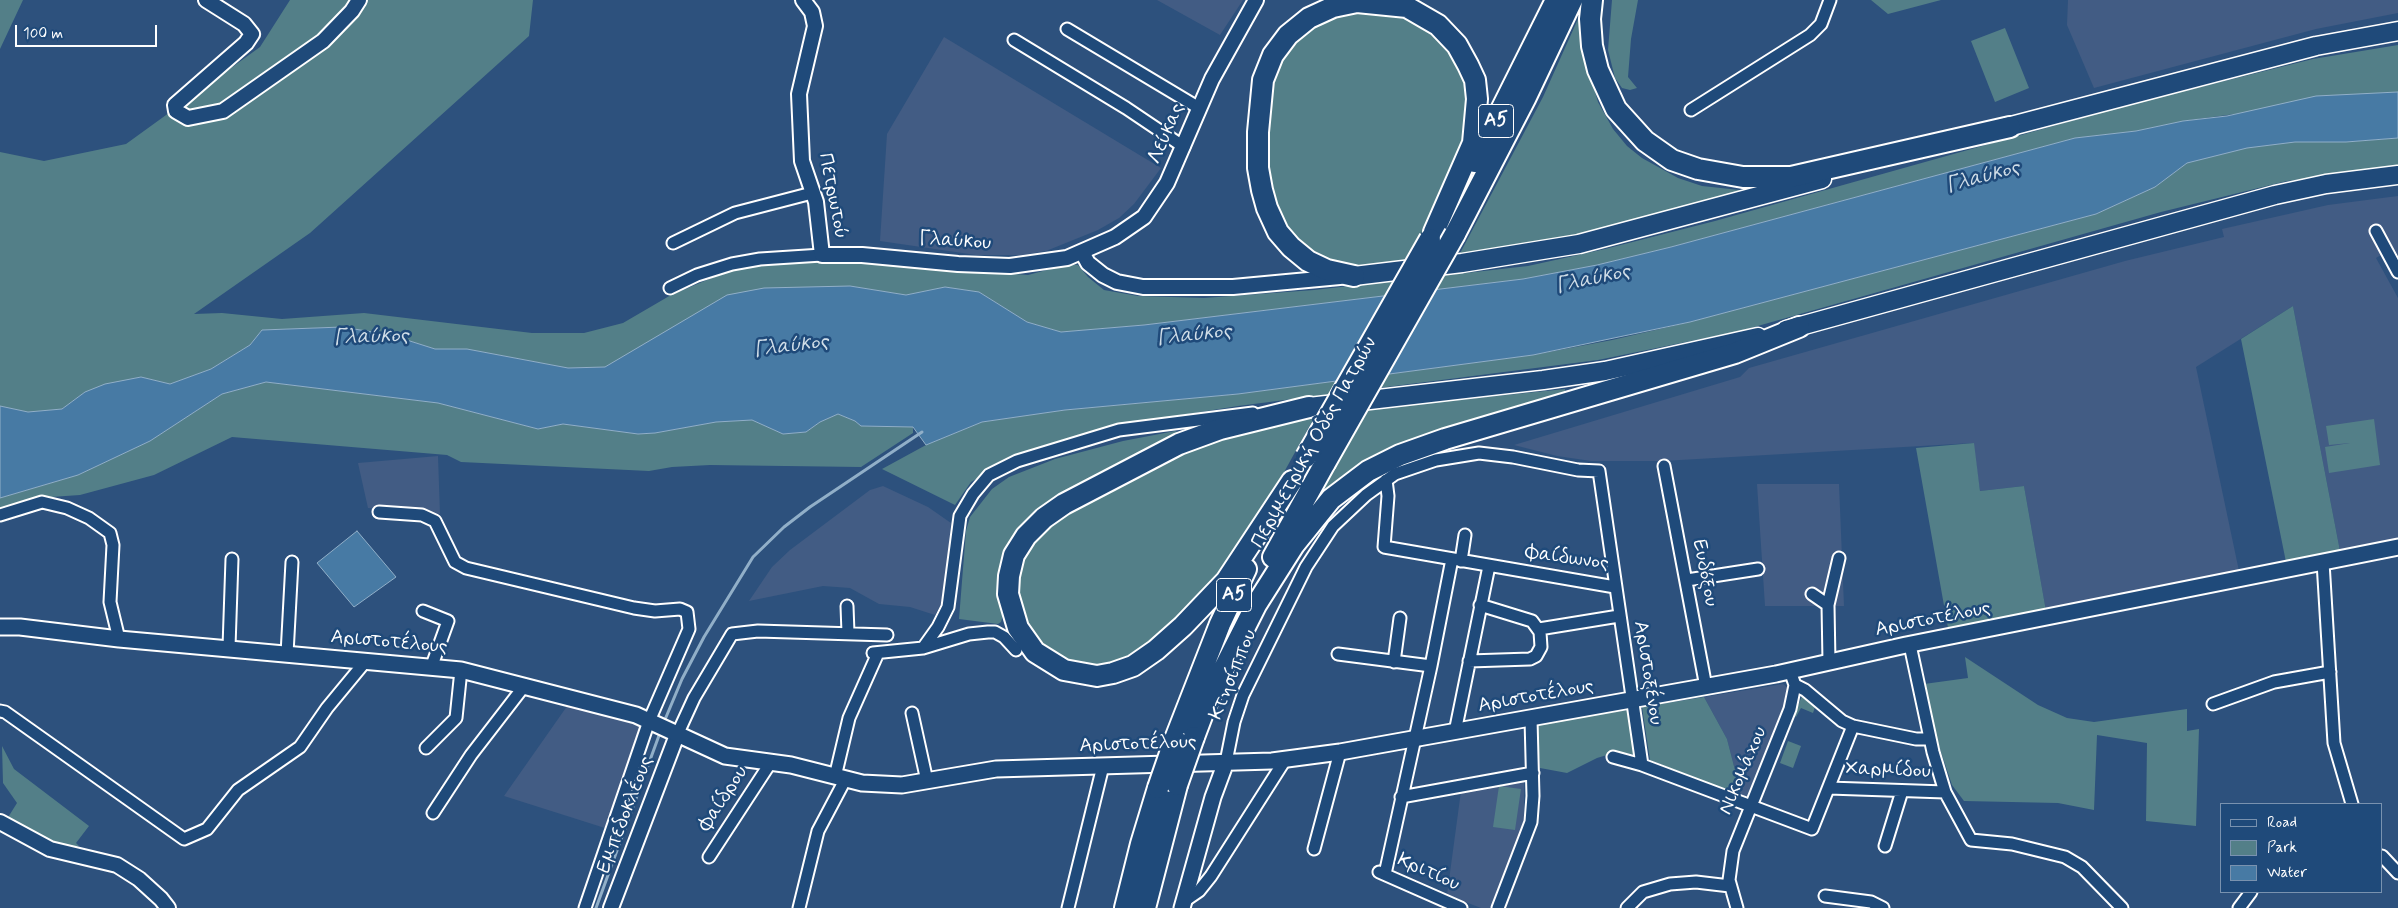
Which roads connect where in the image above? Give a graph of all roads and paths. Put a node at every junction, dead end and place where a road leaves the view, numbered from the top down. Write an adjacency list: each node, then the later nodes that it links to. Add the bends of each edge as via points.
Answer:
1 (206, 0): 2 (street, via 244,24 252,34 246,43 175,105 176,111 188,118 223,111 323,41)
2 (359, 0)
3 (803, 0): 17 (street, Πετρωτού, via 812,12 815,26 799,94 802,161)
4 (1256, 0): 12 (street, Λεύκας)
5 (1556, 0): 19 (highway, Περιμετρική Οδός Πατρών / Α5, via 1499,116)
6 (1572, 0): 75 (highway, Περιμετρική Οδός Πατρών / Α5, bridge, via 1455,234 1280,542)
7 (1592, 0): 14 (highway, via 1590,27 1594,58 1616,110 1653,147 1680,163 1698,169 1756,178 1791,177)
8 (1830, 0): 13 (street, via 1821,24 1810,35)
9 (1067, 29): 12 (street)
10 (2398, 30): 14 (main road, via 2316,46)
11 (1014, 40): 15 (street)
12 (1199, 108): 15 (street, Λεύκας)
13 (1692, 110)
14 (2010, 127): 24 (main road, via 1579,244)
15 (1184, 147): 21 (street, Λεύκας, via 1167,183 1144,216 1124,232)
16 (2398, 175): 26 (main road, via 2326,184 2266,197)
17 (812, 193): 20 (street, via 735,213); 22 (street, Πετρωτού, via 817,208)
18 (2376, 231): 23 (street)
19 (1432, 236): 24 (highway, via 1473,143 1477,99 1475,80 1457,45 1438,25 1407,7 1357,2 1333,7 1309,18 1273,55 1263,80 1258,168 1266,208 1278,232 1291,247 1327,270); 31 (highway, Περιμετρική Οδός Πατρών / Α5, bridge)
20 (673, 242)
21 (1082, 252): 22 (street, Γλαύκου, via 1067,258 1010,266); 24 (street, via 1103,276 1143,287 1233,287)
22 (822, 255): 25 (street, via 732,264)
23 (2398, 272)
24 (1354, 276)
25 (670, 288)
26 (1799, 327): 27 (main road, via 1605,371); 75 (highway, via 1735,353 1445,439 1389,459 1361,475 1331,499 1294,544 1256,605)
27 (1309, 407): 31 (highway, via 1220,429 1179,444 1064,504 1044,518 1014,555 1009,576 1008,594 1018,628 1036,652 1064,670 1097,676 1133,666 1183,626 1226,581); 59 (street, via 1119,430 1017,461 990,475 960,516 948,606)
28 (1491, 454): 30 (street, Κτησίππου, via 1467,454 1436,460 1406,469); 44 (street, Φαίδωνος, via 1599,471)
29 (1664, 466): 43 (street, Ευδόξου)
30 (1386, 480): 38 (street, Φαίδωνος, via 1384,547); 92 (street, Κτησίππου, via 1339,518 1306,567 1243,695)
31 (1292, 481): 84 (highway, Περιμετρική Οδός Πατρών / Α5, via 1224,616)
32 (378, 512): 80 (street, via 422,515 435,521 455,562 466,568 634,608 686,610 689,629)
33 (0, 515): 56 (street, via 42,502 90,518 110,533 113,554 110,602)
34 (1466, 535): 38 (street)
35 (2398, 547): 40 (main road, Αριστοτέλους)
36 (1839, 558): 46 (street)
37 (232, 559): 58 (street)
38 (1456, 560): 41 (street, Φαίδωνος); 67 (street)
39 (292, 562): 61 (street)
40 (2323, 562): 57 (main road, Αριστοτέλους); 70 (street)
41 (1489, 566): 44 (street, Φαίδωνος); 47 (street)
42 (1758, 569): 43 (street)
43 (1687, 580): 73 (street, Ευδόξου)
44 (1615, 587): 50 (street, Αριστοξένου)
45 (1812, 594): 46 (street)
46 (1828, 604): 66 (street)
47 (1480, 605): 53 (street, via 1529,619); 63 (street)
48 (847, 606): 54 (street)
49 (424, 611): 68 (street, via 448,621)
50 (1619, 616): 53 (street); 74 (street, Αριστοξένου)
51 (1400, 618): 65 (street)
52 (0, 627): 56 (main road, Αριστοτέλους)
53 (1539, 629): 63 (street, via 1541,647 1533,658)
54 (848, 633): 55 (street); 83 (street, via 758,631 732,634)
55 (886, 635)
56 (119, 639): 58 (main road, Αριστοτέλους)
57 (1910, 645): 66 (main road, Αριστοτέλους); 86 (street)
58 (229, 648): 61 (main road, Αριστοτέλους)
59 (923, 648): 60 (street, via 969,634 996,632); 96 (street, via 876,653 848,718)
60 (1016, 650)
61 (287, 654): 64 (main road, Αριστοτέλους)
62 (1338, 654): 65 (street)
63 (1468, 661): 82 (street)
64 (365, 662): 68 (main road, Αριστοτέλους); 77 (street, via 300,747 238,790 207,829 184,839)
65 (1394, 662): 67 (street)
66 (1829, 662): 71 (main road, Αριστοτέλους)
67 (1431, 666): 85 (street)
68 (431, 668): 69 (main road, Αριστοτέλους)
69 (461, 670): 72 (main road, Αριστοτέλους); 87 (street, via 456,718)
70 (2330, 672): 76 (street, via 2274,682); 103 (street, via 2334,743)
71 (1793, 678): 73 (main road, Αριστοτέλους); 81 (street, via 1842,721); 104 (street, Νικομάχου, via 1785,722)
72 (525, 686): 80 (main road, Αριστοτέλους); 105 (street, via 465,763)
73 (1706, 687): 74 (main road, Αριστοτέλους)
74 (1633, 700): 79 (main road, Αριστοτέλους); 93 (street, Αριστοξένου)
75 (1206, 704): 84 (highway, Περιμετρική Οδός Πατρών / Α5)
76 (2213, 704)
77 (0, 711)
78 (912, 713): 97 (street)
79 (1531, 719): 82 (main road, Αριστοτέλους); 95 (street)
80 (652, 722): 83 (main road, Αριστοτέλους); 117 (street)
81 (1853, 726): 86 (street); 99 (street)
82 (1454, 732): 85 (main road, Αριστοτέλους)
83 (675, 734): 91 (main road, Αριστοτέλους, via 720,754); 118 (street, Εμπεδοκλέους)
84 (1185, 738): 98 (highway, Περιμετρική Οδός Πατρών / Α5, bridge)
85 (1414, 739): 88 (main road, Αριστοτέλους); 102 (street)
86 (1930, 739): 101 (street)
87 (426, 748)
88 (1340, 752): 90 (main road, Αριστοτέλους); 108 (street)
89 (1613, 757): 93 (street)
90 (1285, 760): 92 (main road, Αριστοτέλους); 115 (street, via 1211,876)
91 (771, 762): 96 (main road, Αριστοτέλους); 109 (street, Φαίδρου)
92 (1226, 762): 94 (main road, Αριστοτέλους); 115 (main road, Κτησίππου)
93 (1642, 765): 104 (street)
94 (1103, 766): 97 (main road, Αριστοτέλους, via 996,769); 120 (street)
95 (1533, 773): 102 (street); 124 (street, via 1529,828)
96 (840, 779): 97 (main road, Αριστοτέλους, via 886,786); 119 (street, via 818,831)
97 (927, 781)
98 (1167, 786): 121 (highway, Περιμετρική Οδός Πατρών / Α5, via 1135,866); 122 (highway, Περιμετρική Οδός Πατρών / Α5)
99 (1829, 788): 100 (street, Χαρμίδου); 104 (street, via 1812,829)
100 (1902, 791): 101 (street, Χαρμίδου); 107 (street)
101 (1945, 792): 128 (street, via 1971,840 2012,844 2066,857 2082,867)
102 (1401, 797): 123 (street, Κριτίου, via 1382,873)
103 (2352, 803)
104 (1750, 806): 112 (street, Νικομάχου, via 1733,851)
105 (433, 813)
106 (0, 822): 116 (street, via 50,850 117,865 139,879)
107 (1885, 846)
108 (1314, 849)
109 (709, 857)
110 (2383, 857): 111 (street)
111 (2398, 873)
112 (1730, 886): 125 (street, via 1696,882 1670,884 1643,892); 126 (street)
113 (2250, 893): 129 (street)
114 (1825, 896): 127 (street, via 1871,902)
115 (1182, 905)
116 (168, 908)
117 (585, 908)
118 (611, 908)
119 (798, 908)
120 (1068, 908)
121 (1125, 908)
122 (1146, 908)
123 (1461, 908)
124 (1498, 908)
125 (1627, 908)
126 (1737, 908)
127 (1883, 908)
128 (2122, 908)
129 (2239, 908)

